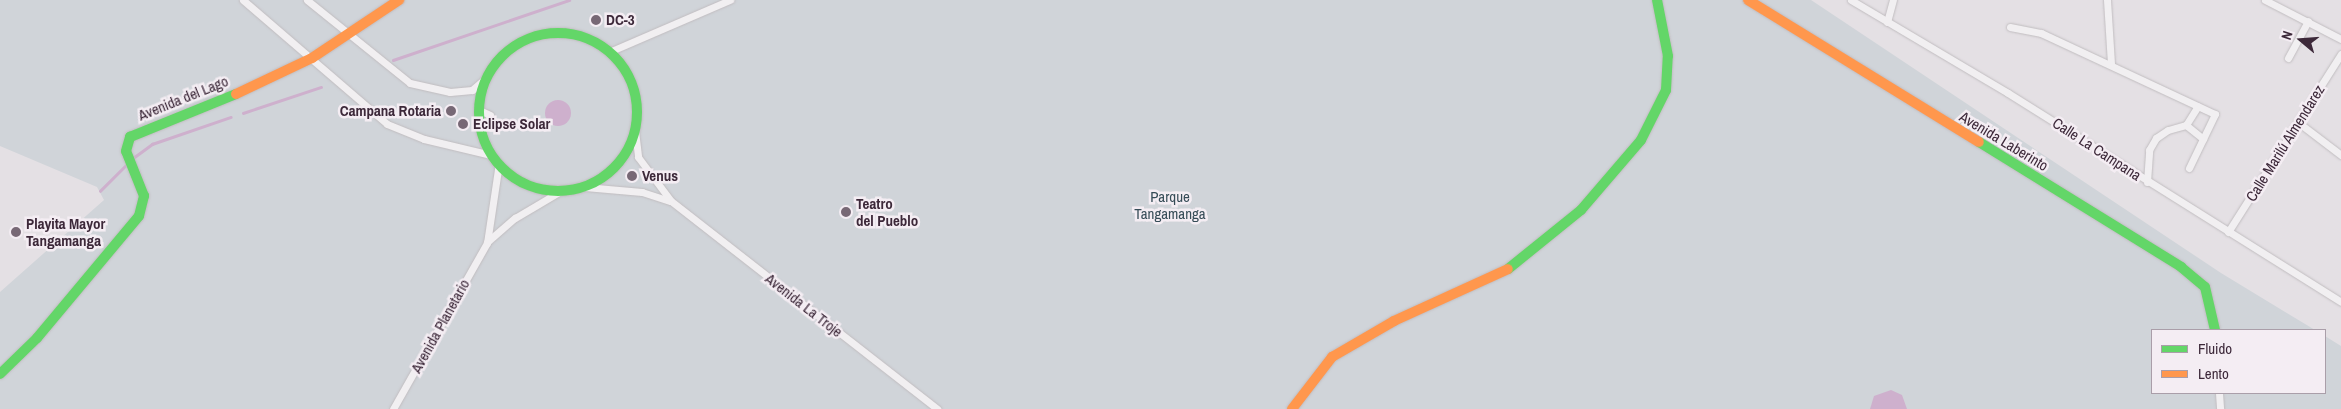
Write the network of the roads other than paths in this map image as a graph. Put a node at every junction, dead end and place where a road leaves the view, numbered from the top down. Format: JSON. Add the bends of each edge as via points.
{"nodes":[{"id":1,"x":243,"y":0,"type":"edge"},
{"id":2,"x":307,"y":0,"type":"edge"},
{"id":3,"x":399,"y":0,"type":"edge"},
{"id":4,"x":730,"y":0,"type":"edge"},
{"id":5,"x":1657,"y":0,"type":"edge"},
{"id":6,"x":1748,"y":0,"type":"edge"},
{"id":7,"x":1851,"y":0,"type":"edge"},
{"id":8,"x":1892,"y":0,"type":"edge"},
{"id":9,"x":2107,"y":0,"type":"edge"},
{"id":10,"x":2265,"y":0,"type":"edge"},
{"id":11,"x":2308,"y":21,"type":"junction"},
{"id":12,"x":1887,"y":22,"type":"junction"},
{"id":13,"x":2010,"y":27,"type":"dead end"},
{"id":14,"x":346,"y":33,"type":"junction"},
{"id":15,"x":2341,"y":39,"type":"edge"},
{"id":16,"x":609,"y":52,"type":"junction"},
{"id":17,"x":2341,"y":54,"type":"edge"},
{"id":18,"x":312,"y":58,"type":"junction"},
{"id":19,"x":2288,"y":58,"type":"dead end"},
{"id":20,"x":2111,"y":64,"type":"junction"},
{"id":21,"x":486,"y":78,"type":"junction"},
{"id":22,"x":2198,"y":106,"type":"junction"},
{"id":23,"x":479,"y":110,"type":"junction"},
{"id":24,"x":490,"y":115,"type":"dead end"},
{"id":25,"x":2299,"y":123,"type":"junction"},
{"id":26,"x":2186,"y":125,"type":"junction"},
{"id":27,"x":635,"y":131,"type":"junction"},
{"id":28,"x":2203,"y":139,"type":"junction"},
{"id":29,"x":491,"y":155,"type":"junction"},
{"id":30,"x":2341,"y":155,"type":"edge"},
{"id":31,"x":499,"y":163,"type":"junction"},
{"id":32,"x":2189,"y":168,"type":"dead end"},
{"id":33,"x":2147,"y":182,"type":"junction"},
{"id":34,"x":585,"y":187,"type":"junction"},
{"id":35,"x":559,"y":192,"type":"junction"},
{"id":36,"x":671,"y":201,"type":"junction"},
{"id":37,"x":2228,"y":232,"type":"junction"},
{"id":38,"x":487,"y":242,"type":"junction"},
{"id":39,"x":2341,"y":302,"type":"edge"},
{"id":40,"x":2215,"y":329,"type":"edge"},
{"id":41,"x":0,"y":374,"type":"edge"},
{"id":42,"x":2219,"y":394,"type":"edge"},
{"id":43,"x":393,"y":409,"type":"edge"},
{"id":44,"x":937,"y":409,"type":"edge"},
{"id":45,"x":1292,"y":409,"type":"edge"},
{"id":46,"x":2220,"y":409,"type":"edge"}],
"edges":[{"from":1,"to":18,"type":"street"},
{"from":2,"to":14,"type":"street"},
{"from":3,"to":14,"type":"street","name":"Avenida del Lago"},
{"from":4,"to":16,"type":"street"},
{"from":5,"to":45,"type":"street","via":[[1668,56],[1666,90],[1641,140],[1581,210],[1509,269],[1394,321],[1332,357]]},
{"from":6,"to":40,"type":"street","name":"Avenida Laberinto","via":[[2181,267],[2205,287]]},
{"from":7,"to":12,"type":"street","name":"Calle La Campana"},
{"from":8,"to":12,"type":"street"},
{"from":9,"to":20,"type":"street"},
{"from":10,"to":11,"type":"street"},
{"from":11,"to":15,"type":"street"},
{"from":11,"to":19,"type":"street"},
{"from":12,"to":33,"type":"street","name":"Calle La Campana","via":[[2008,93]]},
{"from":13,"to":20,"type":"street","via":[[2041,33]]},
{"from":14,"to":18,"type":"street","name":"Avenida del Lago"},
{"from":14,"to":21,"type":"street","via":[[410,83],[450,92],[472,90]]},
{"from":16,"to":21,"type":"street","via":[[597,42],[573,33],[547,33],[522,41],[501,56]]},
{"from":16,"to":27,"type":"street","via":[[631,80],[637,105]]},
{"from":17,"to":25,"type":"street","name":"Calle Marilú Almendarez"},
{"from":18,"to":29,"type":"street","via":[[387,124],[424,139]]},
{"from":18,"to":41,"type":"street","name":"Avenida del Lago","via":[[219,102],[130,137],[126,151],[144,196],[139,216],[37,338]]},
{"from":20,"to":22,"type":"street"},
{"from":21,"to":23,"type":"street"},
{"from":22,"to":26,"type":"street"},
{"from":22,"to":28,"type":"street","via":[[2215,114]]},
{"from":23,"to":24,"type":"street"},
{"from":23,"to":29,"type":"street","via":[[481,131]]},
{"from":25,"to":30,"type":"street"},
{"from":25,"to":37,"type":"street","name":"Calle Marilú Almendarez"},
{"from":26,"to":28,"type":"street"},
{"from":26,"to":33,"type":"street","via":[[2168,130],[2156,138],[2149,150]]},
{"from":27,"to":34,"type":"street","via":[[625,155],[608,174]]},
{"from":27,"to":36,"type":"street","name":"Avenida La Troje","via":[[638,157]]},
{"from":28,"to":32,"type":"street"},
{"from":29,"to":31,"type":"street"},
{"from":31,"to":35,"type":"street","via":[[509,175],[533,188]]},
{"from":31,"to":38,"type":"street","name":"Avenida Planetario"},
{"from":33,"to":37,"type":"street","name":"Calle La Campana"},
{"from":34,"to":35,"type":"street"},
{"from":34,"to":36,"type":"street","name":"Avenida La Troje","via":[[642,192]]},
{"from":35,"to":38,"type":"street","name":"Avenida Planetario","via":[[515,218]]},
{"from":36,"to":44,"type":"street","name":"Avenida La Troje"},
{"from":37,"to":39,"type":"street","name":"Calle La Campana"},
{"from":38,"to":43,"type":"street","name":"Avenida Planetario"},
{"from":42,"to":46,"type":"street"}]}
